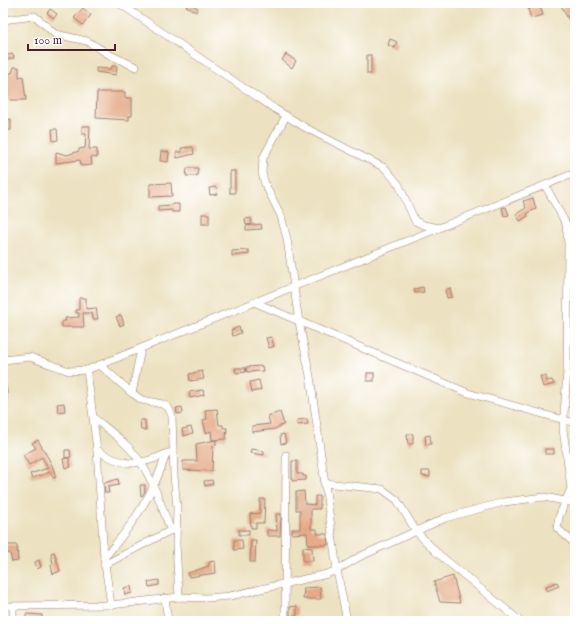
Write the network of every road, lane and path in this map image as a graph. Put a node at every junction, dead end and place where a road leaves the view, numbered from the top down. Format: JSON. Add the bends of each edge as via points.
{"nodes":[{"id":1,"x":119,"y":3,"type":"edge"},
{"id":2,"x":3,"y":20,"type":"edge"},
{"id":3,"x":136,"y":67,"type":"dead end"},
{"id":4,"x":286,"y":116,"type":"junction"},
{"id":5,"x":575,"y":173,"type":"edge"},
{"id":6,"x":545,"y":185,"type":"junction"},
{"id":7,"x":439,"y":228,"type":"junction"},
{"id":8,"x":567,"y":231,"type":"junction"},
{"id":9,"x":575,"y":237,"type":"edge"},
{"id":10,"x":294,"y":286,"type":"junction"},
{"id":11,"x":254,"y":302,"type":"junction"},
{"id":12,"x":299,"y":322,"type":"junction"},
{"id":13,"x":141,"y":349,"type":"junction"},
{"id":14,"x":3,"y":360,"type":"edge"},
{"id":15,"x":100,"y":365,"type":"junction"},
{"id":16,"x":87,"y":370,"type":"junction"},
{"id":17,"x":132,"y":393,"type":"junction"},
{"id":18,"x":94,"y":418,"type":"junction"},
{"id":19,"x":564,"y":420,"type":"junction"},
{"id":20,"x":575,"y":423,"type":"edge"},
{"id":21,"x":98,"y":450,"type":"junction"},
{"id":22,"x":174,"y":450,"type":"junction"},
{"id":23,"x":166,"y":454,"type":"junction"},
{"id":24,"x":286,"y":455,"type":"dead end"},
{"id":25,"x":141,"y":462,"type":"junction"},
{"id":26,"x":324,"y":483,"type":"junction"},
{"id":27,"x":154,"y":486,"type":"junction"},
{"id":28,"x":565,"y":500,"type":"junction"},
{"id":29,"x":575,"y":503,"type":"edge"},
{"id":30,"x":174,"y":529,"type":"junction"},
{"id":31,"x":416,"y":531,"type":"junction"},
{"id":32,"x":575,"y":544,"type":"edge"},
{"id":33,"x":104,"y":562,"type":"junction"},
{"id":34,"x":337,"y":570,"type":"junction"},
{"id":35,"x":285,"y":584,"type":"junction"},
{"id":36,"x":179,"y":596,"type":"junction"},
{"id":37,"x":165,"y":598,"type":"junction"},
{"id":38,"x":111,"y":605,"type":"junction"},
{"id":39,"x":3,"y":606,"type":"edge"},
{"id":40,"x":13,"y":607,"type":"junction"},
{"id":41,"x":13,"y":621,"type":"edge"},
{"id":42,"x":168,"y":621,"type":"edge"},
{"id":43,"x":283,"y":621,"type":"edge"},
{"id":44,"x":348,"y":621,"type":"edge"},
{"id":45,"x":520,"y":621,"type":"edge"}],
"edges":[{"from":1,"to":4,"type":"street"},
{"from":2,"to":3,"type":"street","via":[[34,16],[55,34],[87,41]]},
{"from":4,"to":7,"type":"street","via":[[384,168],[399,185],[415,221]]},
{"from":4,"to":10,"type":"street","via":[[263,158],[262,173],[282,216]]},
{"from":5,"to":6,"type":"street"},
{"from":6,"to":7,"type":"street"},
{"from":6,"to":8,"type":"street","via":[[566,224]]},
{"from":7,"to":10,"type":"street"},
{"from":8,"to":9,"type":"street"},
{"from":8,"to":19,"type":"street"},
{"from":10,"to":11,"type":"street"},
{"from":10,"to":12,"type":"street"},
{"from":11,"to":12,"type":"street"},
{"from":11,"to":13,"type":"street"},
{"from":12,"to":19,"type":"street","via":[[468,393]]},
{"from":12,"to":26,"type":"street","via":[[310,376]]},
{"from":13,"to":15,"type":"street"},
{"from":13,"to":17,"type":"street"},
{"from":14,"to":16,"type":"street","via":[[30,357],[69,371]]},
{"from":15,"to":16,"type":"street"},
{"from":15,"to":17,"type":"street"},
{"from":16,"to":18,"type":"street"},
{"from":17,"to":22,"type":"street","via":[[142,400],[168,407],[172,416]]},
{"from":18,"to":21,"type":"street"},
{"from":18,"to":25,"type":"street","via":[[123,441]]},
{"from":19,"to":20,"type":"street"},
{"from":19,"to":28,"type":"street","via":[[571,488]]},
{"from":21,"to":25,"type":"street","via":[[118,462]]},
{"from":21,"to":33,"type":"street"},
{"from":22,"to":23,"type":"street"},
{"from":22,"to":30,"type":"street"},
{"from":23,"to":25,"type":"street"},
{"from":23,"to":27,"type":"street"},
{"from":24,"to":35,"type":"street"},
{"from":25,"to":27,"type":"street"},
{"from":26,"to":31,"type":"street","via":[[382,489],[397,500]]},
{"from":26,"to":34,"type":"street"},
{"from":27,"to":30,"type":"street"},
{"from":27,"to":33,"type":"street","via":[[145,504]]},
{"from":28,"to":29,"type":"street"},
{"from":28,"to":31,"type":"street","via":[[544,497],[504,502],[445,518]]},
{"from":28,"to":32,"type":"street","via":[[557,528]]},
{"from":30,"to":33,"type":"street"},
{"from":30,"to":36,"type":"street"},
{"from":31,"to":34,"type":"street"},
{"from":31,"to":45,"type":"street","via":[[436,552]]},
{"from":33,"to":38,"type":"street"},
{"from":34,"to":35,"type":"street"},
{"from":34,"to":44,"type":"street"},
{"from":35,"to":36,"type":"street","via":[[230,596]]},
{"from":35,"to":43,"type":"street"},
{"from":36,"to":37,"type":"street"},
{"from":37,"to":38,"type":"street"},
{"from":37,"to":42,"type":"street"},
{"from":38,"to":40,"type":"street"},
{"from":39,"to":40,"type":"street"},
{"from":40,"to":41,"type":"street"}]}
